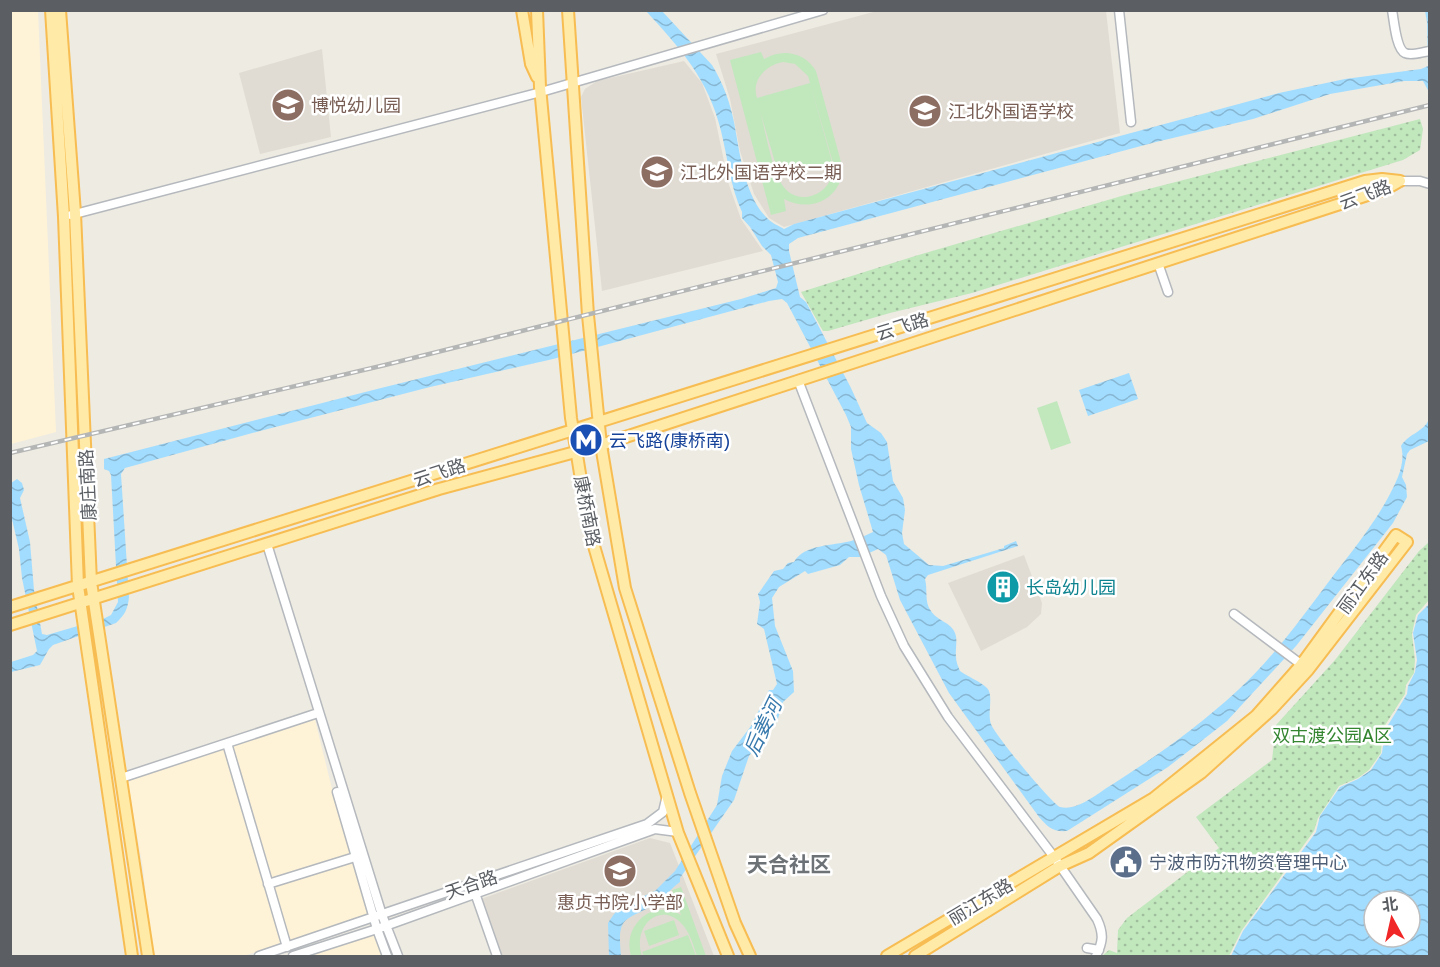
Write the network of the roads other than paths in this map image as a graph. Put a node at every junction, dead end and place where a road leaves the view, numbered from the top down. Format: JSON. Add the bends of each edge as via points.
{"nodes":[{"id":1,"x":51,"y":10,"type":"edge"},
{"id":2,"x":60,"y":10,"type":"edge"},
{"id":3,"x":522,"y":10,"type":"edge"},
{"id":4,"x":537,"y":10,"type":"edge"},
{"id":5,"x":568,"y":10,"type":"edge"},
{"id":6,"x":823,"y":10,"type":"edge"},
{"id":7,"x":1119,"y":10,"type":"edge"},
{"id":8,"x":1392,"y":10,"type":"edge"},
{"id":9,"x":1430,"y":51,"type":"edge"},
{"id":10,"x":573,"y":81,"type":"junction"},
{"id":11,"x":541,"y":89,"type":"junction"},
{"id":12,"x":1131,"y":122,"type":"dead end"},
{"id":13,"x":1400,"y":181,"type":"junction"},
{"id":14,"x":1430,"y":184,"type":"edge"},
{"id":15,"x":69,"y":215,"type":"junction"},
{"id":16,"x":1158,"y":263,"type":"junction"},
{"id":17,"x":1168,"y":292,"type":"dead end"},
{"id":18,"x":802,"y":379,"type":"junction"},
{"id":19,"x":598,"y":421,"type":"junction"},
{"id":20,"x":573,"y":429,"type":"junction"},
{"id":21,"x":601,"y":445,"type":"junction"},
{"id":22,"x":577,"y":452,"type":"junction"},
{"id":23,"x":267,"y":544,"type":"junction"},
{"id":24,"x":91,"y":582,"type":"junction"},
{"id":25,"x":78,"y":586,"type":"junction"},
{"id":26,"x":94,"y":598,"type":"junction"},
{"id":27,"x":80,"y":603,"type":"junction"},
{"id":28,"x":10,"y":607,"type":"edge"},
{"id":29,"x":1234,"y":614,"type":"dead end"},
{"id":30,"x":10,"y":625,"type":"edge"},
{"id":31,"x":1304,"y":667,"type":"junction"},
{"id":32,"x":318,"y":713,"type":"junction"},
{"id":33,"x":324,"y":733,"type":"junction"},
{"id":34,"x":227,"y":743,"type":"junction"},
{"id":35,"x":121,"y":778,"type":"junction"},
{"id":36,"x":667,"y":795,"type":"junction"},
{"id":37,"x":678,"y":833,"type":"junction"},
{"id":38,"x":355,"y":856,"type":"junction"},
{"id":39,"x":1057,"y":862,"type":"junction"},
{"id":40,"x":268,"y":884,"type":"junction"},
{"id":41,"x":475,"y":893,"type":"junction"},
{"id":42,"x":378,"y":916,"type":"junction"},
{"id":43,"x":381,"y":927,"type":"junction"},
{"id":44,"x":286,"y":947,"type":"junction"},
{"id":45,"x":1087,"y":948,"type":"dead end"},
{"id":46,"x":1098,"y":953,"type":"edge"},
{"id":47,"x":132,"y":957,"type":"edge"},
{"id":48,"x":147,"y":957,"type":"edge"},
{"id":49,"x":259,"y":957,"type":"edge"},
{"id":50,"x":292,"y":957,"type":"edge"},
{"id":51,"x":387,"y":957,"type":"edge"},
{"id":52,"x":398,"y":957,"type":"edge"},
{"id":53,"x":497,"y":957,"type":"edge"},
{"id":54,"x":728,"y":957,"type":"edge"},
{"id":55,"x":750,"y":957,"type":"edge"},
{"id":56,"x":887,"y":957,"type":"edge"},
{"id":57,"x":915,"y":957,"type":"edge"}],
"edges":[{"from":1,"to":15,"type":"main road","name":"康庄南路"},
{"from":2,"to":15,"type":"main road","name":"康庄南路"},
{"from":3,"to":11,"type":"main road","via":[[531,64]]},
{"from":4,"to":11,"type":"main road","name":"康桥南路"},
{"from":5,"to":10,"type":"main road"},
{"from":6,"to":10,"type":"street"},
{"from":7,"to":12,"type":"street"},
{"from":8,"to":9,"type":"street","via":[[1401,51]]},
{"from":10,"to":11,"type":"street"},
{"from":10,"to":19,"type":"main road","name":"康桥南路"},
{"from":11,"to":15,"type":"street"},
{"from":11,"to":20,"type":"main road","name":"康桥南路"},
{"from":13,"to":14,"type":"street"},
{"from":13,"to":16,"type":"main road","name":"云飞路","via":[[1386,189]]},
{"from":13,"to":19,"type":"main road","name":"云飞路","via":[[1365,181]]},
{"from":15,"to":24,"type":"main road","name":"康庄南路"},
{"from":15,"to":25,"type":"main road","name":"康庄南路"},
{"from":16,"to":17,"type":"street"},
{"from":16,"to":18,"type":"main road","name":"云飞路"},
{"from":18,"to":21,"type":"main road","name":"云飞路"},
{"from":18,"to":39,"type":"street","via":[[872,573],[904,646],[948,717]]},
{"from":19,"to":20,"type":"main road","name":"云飞路"},
{"from":19,"to":21,"type":"main road","name":"康桥南路"},
{"from":20,"to":22,"type":"main road","name":"康桥南路"},
{"from":20,"to":24,"type":"main road","name":"云飞路"},
{"from":21,"to":22,"type":"main road","name":"云飞路"},
{"from":21,"to":55,"type":"main road","name":"康桥南路","via":[[625,588],[695,807]]},
{"from":22,"to":23,"type":"main road","name":"云飞路","via":[[439,489]]},
{"from":22,"to":36,"type":"main road","name":"康桥南路","via":[[589,528]]},
{"from":23,"to":26,"type":"main road","name":"云飞路"},
{"from":23,"to":32,"type":"street"},
{"from":24,"to":25,"type":"main road","name":"云飞路"},
{"from":24,"to":26,"type":"main road","name":"康庄南路"},
{"from":25,"to":27,"type":"main road","name":"康庄南路"},
{"from":25,"to":28,"type":"main road","name":"云飞路"},
{"from":26,"to":27,"type":"main road","name":"云飞路"},
{"from":26,"to":35,"type":"main road","name":"康庄南路"},
{"from":27,"to":30,"type":"main road","name":"云飞路"},
{"from":27,"to":47,"type":"main road","name":"康庄南路"},
{"from":29,"to":31,"type":"street"},
{"from":31,"to":31,"type":"main road","name":"丽江东路","via":[[1407,542],[1396,535]]},
{"from":31,"to":39,"type":"main road","name":"丽江东路","via":[[1256,716],[1154,798]]},
{"from":32,"to":33,"type":"street"},
{"from":32,"to":34,"type":"street"},
{"from":33,"to":38,"type":"street"},
{"from":33,"to":42,"type":"street"},
{"from":34,"to":35,"type":"street"},
{"from":34,"to":40,"type":"street"},
{"from":35,"to":48,"type":"main road","name":"康庄南路"},
{"from":36,"to":37,"type":"main road","name":"康桥南路"},
{"from":36,"to":42,"type":"street","name":"天合路","via":[[663,812],[647,824]]},
{"from":37,"to":41,"type":"street","name":"天合路","via":[[655,829]]},
{"from":37,"to":54,"type":"main road","name":"康桥南路"},
{"from":38,"to":40,"type":"street"},
{"from":38,"to":42,"type":"street"},
{"from":39,"to":46,"type":"street","via":[[1102,929],[1103,942]]},
{"from":39,"to":56,"type":"main road","name":"丽江东路"},
{"from":39,"to":57,"type":"main road","name":"丽江东路"},
{"from":40,"to":44,"type":"street"},
{"from":41,"to":43,"type":"street","name":"天合路"},
{"from":41,"to":53,"type":"street"},
{"from":42,"to":43,"type":"street"},
{"from":42,"to":44,"type":"street","name":"天合路"},
{"from":43,"to":50,"type":"street","name":"天合路"},
{"from":43,"to":51,"type":"street"},
{"from":43,"to":52,"type":"street"},
{"from":44,"to":49,"type":"street","name":"天合路"},
{"from":45,"to":46,"type":"street"}]}
